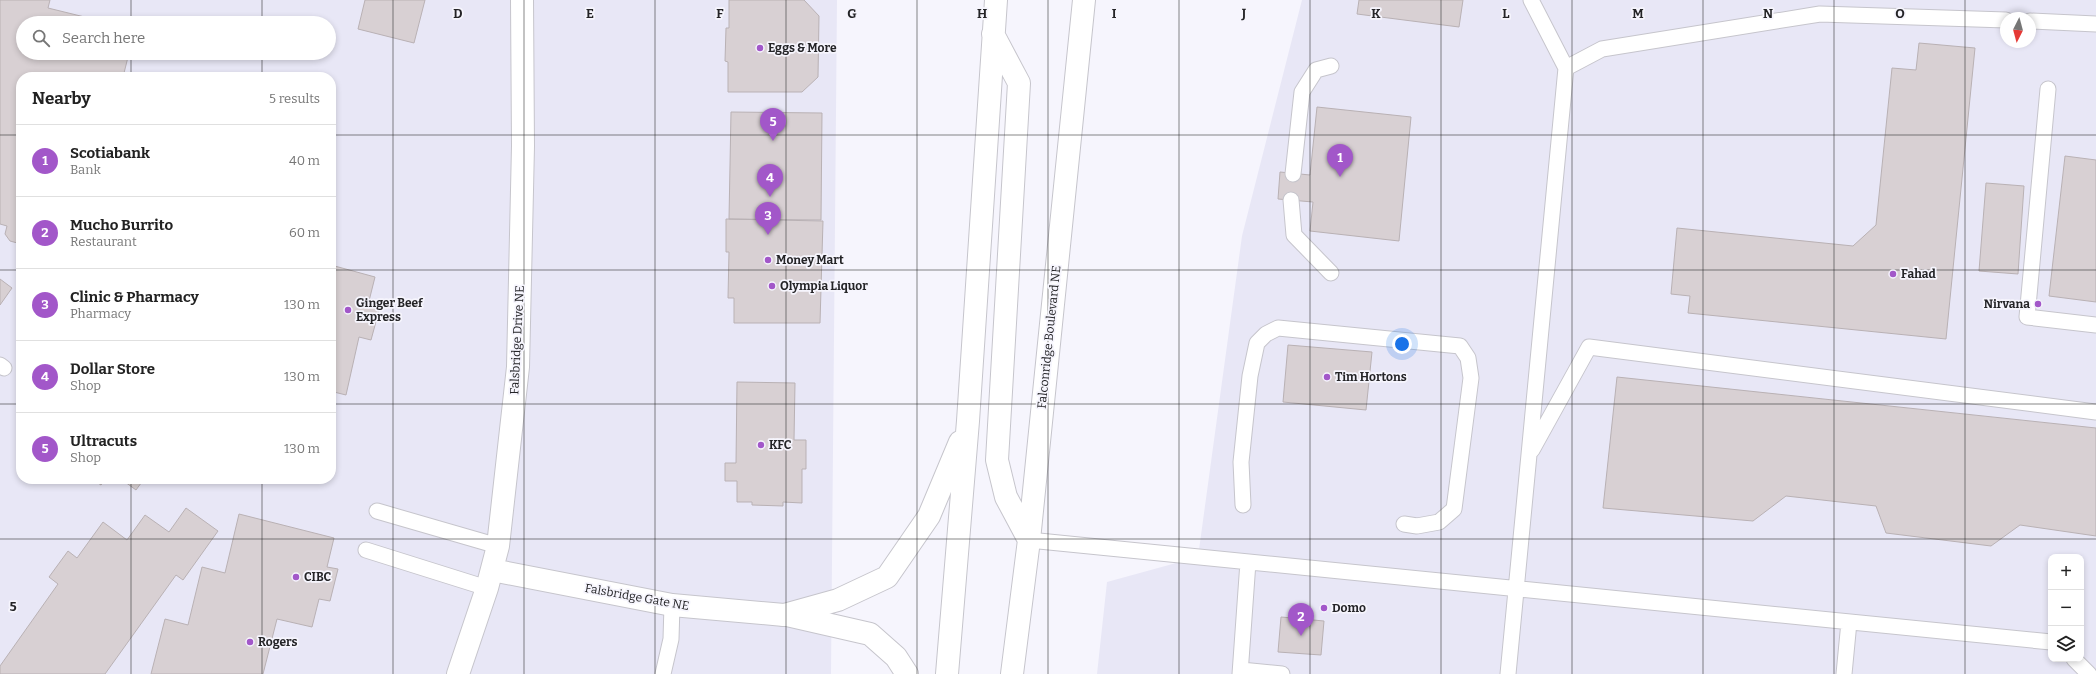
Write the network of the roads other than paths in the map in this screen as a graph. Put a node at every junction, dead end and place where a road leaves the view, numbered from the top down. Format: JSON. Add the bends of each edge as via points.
{"nodes":[{"id":1,"x":522,"y":0,"type":"edge"},
{"id":2,"x":996,"y":0,"type":"edge"},
{"id":3,"x":1084,"y":0,"type":"edge"},
{"id":4,"x":1531,"y":0,"type":"edge"},
{"id":5,"x":2000,"y":20,"type":"edge"},
{"id":6,"x":2036,"y":21,"type":"edge"},
{"id":7,"x":2096,"y":24,"type":"edge"},
{"id":8,"x":993,"y":34,"type":"junction"},
{"id":9,"x":1331,"y":66,"type":"dead end"},
{"id":10,"x":1566,"y":68,"type":"junction"},
{"id":11,"x":2048,"y":89,"type":"dead end"},
{"id":12,"x":1293,"y":174,"type":"dead end"},
{"id":13,"x":1291,"y":200,"type":"dead end"},
{"id":14,"x":1331,"y":274,"type":"dead end"},
{"id":15,"x":2096,"y":325,"type":"edge"},
{"id":16,"x":2096,"y":412,"type":"edge"},
{"id":17,"x":968,"y":421,"type":"junction"},
{"id":18,"x":1529,"y":455,"type":"junction"},
{"id":19,"x":1243,"y":505,"type":"dead end"},
{"id":20,"x":377,"y":511,"type":"dead end"},
{"id":21,"x":1404,"y":524,"type":"dead end"},
{"id":22,"x":1029,"y":540,"type":"junction"},
{"id":23,"x":498,"y":546,"type":"junction"},
{"id":24,"x":366,"y":550,"type":"dead end"},
{"id":25,"x":1248,"y":562,"type":"junction"},
{"id":26,"x":490,"y":579,"type":"junction"},
{"id":27,"x":1516,"y":589,"type":"junction"},
{"id":28,"x":672,"y":605,"type":"junction"},
{"id":29,"x":784,"y":615,"type":"junction"},
{"id":30,"x":1849,"y":622,"type":"junction"},
{"id":31,"x":2048,"y":642,"type":"edge"},
{"id":32,"x":2077,"y":662,"type":"edge"},
{"id":33,"x":1241,"y":672,"type":"edge"},
{"id":34,"x":458,"y":674,"type":"edge"},
{"id":35,"x":663,"y":674,"type":"edge"},
{"id":36,"x":907,"y":674,"type":"edge"},
{"id":37,"x":947,"y":674,"type":"edge"},
{"id":38,"x":1012,"y":674,"type":"edge"},
{"id":39,"x":1282,"y":674,"type":"edge"},
{"id":40,"x":1508,"y":674,"type":"edge"},
{"id":41,"x":1844,"y":674,"type":"edge"},
{"id":42,"x":2089,"y":674,"type":"edge"}],
"edges":[{"from":1,"to":23,"type":"main road","name":"Falsbridge Drive NE","via":[[523,146],[518,367]]},
{"from":2,"to":8,"type":"main road"},
{"from":3,"to":22,"type":"main road","name":"Falconridge Boulevard NE"},
{"from":4,"to":10,"type":"lane"},
{"from":5,"to":10,"type":"lane","via":[[1820,14],[1602,49]]},
{"from":6,"to":7,"type":"lane"},
{"from":8,"to":17,"type":"main road"},
{"from":8,"to":22,"type":"main road","via":[[1019,83],[997,460],[1006,497]]},
{"from":9,"to":12,"type":"lane","via":[[1316,70],[1302,92]]},
{"from":10,"to":18,"type":"lane"},
{"from":11,"to":15,"type":"lane","via":[[2027,317]]},
{"from":13,"to":14,"type":"lane","via":[[1294,235]]},
{"from":16,"to":18,"type":"lane","via":[[1589,347]]},
{"from":17,"to":29,"type":"main road","via":[[929,516],[887,577],[838,600]]},
{"from":17,"to":37,"type":"main road"},
{"from":18,"to":27,"type":"lane"},
{"from":19,"to":21,"type":"lane","via":[[1241,462],[1250,376],[1257,343],[1266,334],[1278,328],[1460,346],[1468,358],[1471,378],[1454,509],[1439,522],[1417,526]]},
{"from":20,"to":23,"type":"lane"},
{"from":22,"to":25,"type":"lane"},
{"from":22,"to":38,"type":"main road","name":"Falconridge Boulevard NE"},
{"from":23,"to":26,"type":"main road","name":"Falsbridge Drive NE"},
{"from":24,"to":26,"type":"lane"},
{"from":25,"to":27,"type":"lane"},
{"from":25,"to":33,"type":"lane"},
{"from":26,"to":28,"type":"main road","name":"Falsbridge Gate NE"},
{"from":26,"to":34,"type":"main road","name":"Falsbridge Drive NE"},
{"from":27,"to":30,"type":"lane"},
{"from":27,"to":40,"type":"lane"},
{"from":28,"to":29,"type":"main road","name":"Falsbridge Gate NE"},
{"from":28,"to":35,"type":"lane","via":[[671,639]]},
{"from":29,"to":36,"type":"main road","via":[[870,634],[896,657]]},
{"from":30,"to":31,"type":"lane"},
{"from":30,"to":41,"type":"lane"},
{"from":32,"to":42,"type":"lane"},
{"from":33,"to":39,"type":"lane"}]}
